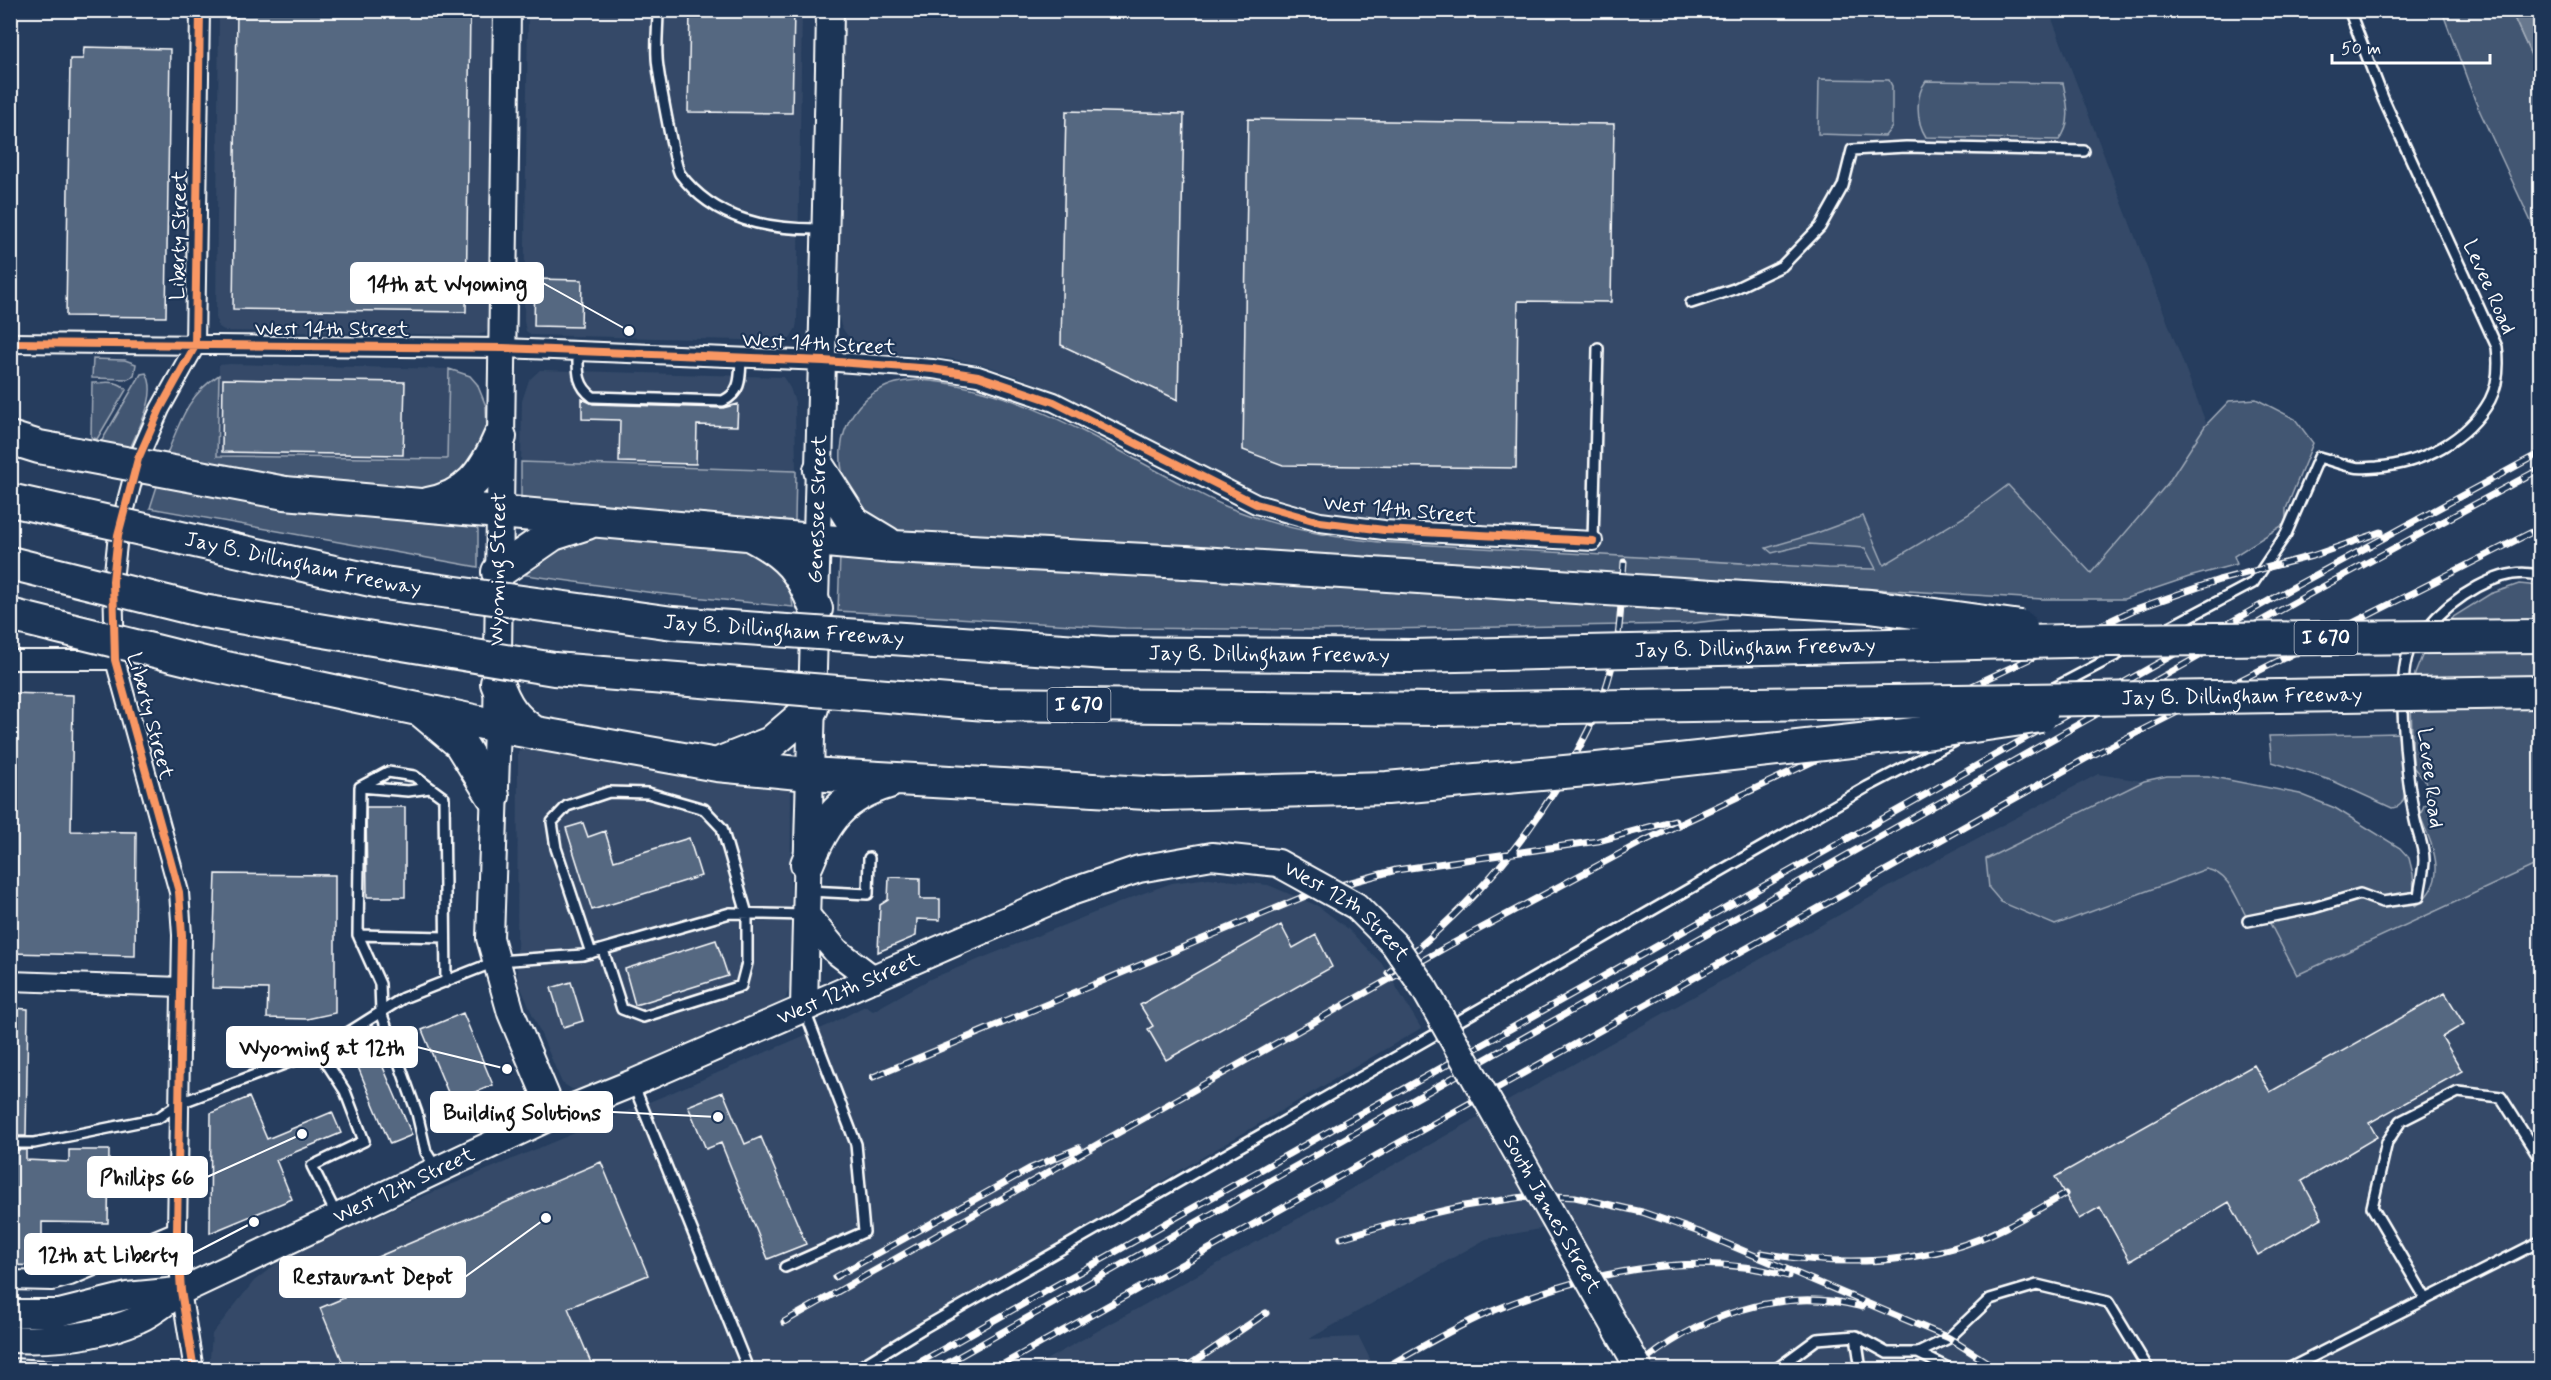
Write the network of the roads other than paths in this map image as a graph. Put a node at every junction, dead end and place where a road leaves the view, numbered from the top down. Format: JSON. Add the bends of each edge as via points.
{"nodes":[{"id":1,"x":200,"y":10,"type":"edge"},
{"id":2,"x":507,"y":10,"type":"edge"},
{"id":3,"x":658,"y":10,"type":"edge"},
{"id":4,"x":830,"y":10,"type":"edge"},
{"id":5,"x":2349,"y":10,"type":"edge"},
{"id":6,"x":2084,"y":151,"type":"dead end"},
{"id":7,"x":826,"y":230,"type":"junction"},
{"id":8,"x":1691,"y":303,"type":"dead end"},
{"id":9,"x":10,"y":344,"type":"edge"},
{"id":10,"x":195,"y":346,"type":"junction"},
{"id":11,"x":503,"y":348,"type":"junction"},
{"id":12,"x":1598,"y":348,"type":"dead end"},
{"id":13,"x":578,"y":351,"type":"junction"},
{"id":14,"x":741,"y":358,"type":"junction"},
{"id":15,"x":824,"y":361,"type":"junction"},
{"id":16,"x":10,"y":438,"type":"edge"},
{"id":17,"x":500,"y":438,"type":"junction"},
{"id":18,"x":820,"y":470,"type":"junction"},
{"id":19,"x":10,"y":500,"type":"edge"},
{"id":20,"x":423,"y":505,"type":"junction"},
{"id":21,"x":499,"y":512,"type":"junction"},
{"id":22,"x":593,"y":521,"type":"junction"},
{"id":23,"x":748,"y":533,"type":"junction"},
{"id":24,"x":818,"y":538,"type":"junction"},
{"id":25,"x":1593,"y":541,"type":"joint"},
{"id":26,"x":893,"y":547,"type":"junction"},
{"id":27,"x":10,"y":563,"type":"edge"},
{"id":28,"x":498,"y":572,"type":"junction"},
{"id":29,"x":2541,"y":576,"type":"edge"},
{"id":30,"x":816,"y":609,"type":"junction"},
{"id":31,"x":10,"y":615,"type":"edge"},
{"id":32,"x":2541,"y":636,"type":"edge"},
{"id":33,"x":2111,"y":640,"type":"junction"},
{"id":34,"x":10,"y":660,"type":"edge"},
{"id":35,"x":115,"y":660,"type":"junction"},
{"id":36,"x":497,"y":683,"type":"junction"},
{"id":37,"x":2541,"y":692,"type":"edge"},
{"id":38,"x":2160,"y":697,"type":"junction"},
{"id":39,"x":812,"y":708,"type":"junction"},
{"id":40,"x":420,"y":710,"type":"junction"},
{"id":41,"x":497,"y":726,"type":"junction"},
{"id":42,"x":535,"y":733,"type":"junction"},
{"id":43,"x":717,"y":765,"type":"junction"},
{"id":44,"x":809,"y":774,"type":"junction"},
{"id":45,"x":898,"y":779,"type":"junction"},
{"id":46,"x":360,"y":787,"type":"junction"},
{"id":47,"x":429,"y":788,"type":"junction"},
{"id":48,"x":494,"y":796,"type":"junction"},
{"id":49,"x":869,"y":858,"type":"dead end"},
{"id":50,"x":807,"y":890,"type":"junction"},
{"id":51,"x":747,"y":914,"type":"junction"},
{"id":52,"x":2248,"y":921,"type":"dead end"},
{"id":53,"x":358,"y":935,"type":"junction"},
{"id":54,"x":445,"y":937,"type":"junction"},
{"id":55,"x":603,"y":950,"type":"junction"},
{"id":56,"x":591,"y":953,"type":"junction"},
{"id":57,"x":497,"y":961,"type":"junction"},
{"id":58,"x":873,"y":979,"type":"junction"},
{"id":59,"x":10,"y":981,"type":"edge"},
{"id":60,"x":446,"y":982,"type":"junction"},
{"id":61,"x":181,"y":987,"type":"junction"},
{"id":62,"x":804,"y":1009,"type":"junction"},
{"id":63,"x":381,"y":1012,"type":"junction"},
{"id":64,"x":319,"y":1051,"type":"junction"},
{"id":65,"x":1464,"y":1058,"type":"joint"},
{"id":66,"x":633,"y":1083,"type":"junction"},
{"id":67,"x":180,"y":1103,"type":"junction"},
{"id":68,"x":554,"y":1115,"type":"junction"},
{"id":69,"x":10,"y":1143,"type":"edge"},
{"id":70,"x":2541,"y":1159,"type":"edge"},
{"id":71,"x":437,"y":1170,"type":"junction"},
{"id":72,"x":338,"y":1216,"type":"junction"},
{"id":73,"x":177,"y":1231,"type":"junction"},
{"id":74,"x":2541,"y":1244,"type":"edge"},
{"id":75,"x":785,"y":1268,"type":"dead end"},
{"id":76,"x":10,"y":1280,"type":"edge"},
{"id":77,"x":181,"y":1290,"type":"junction"},
{"id":78,"x":2426,"y":1299,"type":"junction"},
{"id":79,"x":10,"y":1313,"type":"edge"},
{"id":80,"x":1856,"y":1336,"type":"junction"},
{"id":81,"x":10,"y":1339,"type":"edge"},
{"id":82,"x":1918,"y":1353,"type":"junction"},
{"id":83,"x":10,"y":1368,"type":"edge"},
{"id":84,"x":49,"y":1370,"type":"edge"},
{"id":85,"x":194,"y":1370,"type":"edge"},
{"id":86,"x":734,"y":1370,"type":"edge"},
{"id":87,"x":855,"y":1370,"type":"edge"},
{"id":88,"x":1640,"y":1370,"type":"edge"},
{"id":89,"x":1775,"y":1370,"type":"edge"},
{"id":90,"x":1861,"y":1370,"type":"edge"},
{"id":91,"x":1952,"y":1370,"type":"edge"},
{"id":92,"x":2149,"y":1370,"type":"edge"},
{"id":93,"x":2286,"y":1370,"type":"edge"}],
"edges":[{"from":1,"to":10,"type":"street","name":"Liberty Street"},
{"from":2,"to":11,"type":"main road","name":"Wyoming Street"},
{"from":3,"to":7,"type":"lane","via":[[657,58],[678,172],[704,198],[749,223],[786,230]]},
{"from":4,"to":7,"type":"main road","name":"Genessee Street"},
{"from":5,"to":87,"type":"lane","name":"Levee Road","via":[[2383,98],[2497,346],[2500,367],[2491,399],[2475,421],[2430,455],[2396,466],[2355,468],[2319,457],[2286,534],[2253,584],[1867,787]]},
{"from":6,"to":8,"type":"lane","via":[[1906,147],[1852,150],[1843,186],[1820,227],[1782,266],[1734,289]]},
{"from":7,"to":15,"type":"main road","name":"Genessee Street"},
{"from":9,"to":10,"type":"street","name":"West 14th Street"},
{"from":10,"to":11,"type":"street","name":"West 14th Street"},
{"from":10,"to":35,"type":"street","name":"Liberty Street","via":[[138,459],[118,535],[113,581]]},
{"from":11,"to":13,"type":"street","name":"West 14th Street"},
{"from":11,"to":17,"type":"main road","name":"Wyoming Street"},
{"from":12,"to":25,"type":"lane"},
{"from":13,"to":14,"type":"street","name":"West 14th Street"},
{"from":13,"to":14,"type":"lane","via":[[578,377],[583,390],[593,396],[723,401],[734,396],[739,387]]},
{"from":14,"to":15,"type":"street","name":"West 14th Street"},
{"from":15,"to":18,"type":"main road","name":"Genessee Street"},
{"from":15,"to":25,"type":"street","name":"West 14th Street","via":[[978,376],[1054,402],[1256,504],[1320,522],[1384,530]]},
{"from":16,"to":20,"type":"highway","bridge":true,"via":[[39,447],[285,493]]},
{"from":17,"to":20,"type":"highway","via":[[472,484],[449,500]]},
{"from":17,"to":21,"type":"main road","name":"Wyoming Street"},
{"from":18,"to":24,"type":"main road","name":"Genessee Street"},
{"from":18,"to":26,"type":"highway","via":[[854,523]]},
{"from":19,"to":33,"type":"highway","name":"Jay B. Dillingham Freeway","number":"I 670","bridge":true,"via":[[384,583],[672,622],[1095,652],[1412,656]]},
{"from":20,"to":21,"type":"highway"},
{"from":21,"to":22,"type":"highway"},
{"from":21,"to":28,"type":"main road","name":"Wyoming Street"},
{"from":22,"to":23,"type":"highway"},
{"from":22,"to":28,"type":"highway","via":[[554,534]]},
{"from":23,"to":24,"type":"highway"},
{"from":23,"to":30,"type":"highway","via":[[788,559],[806,582]]},
{"from":24,"to":26,"type":"highway"},
{"from":24,"to":30,"type":"main road","name":"Genessee Street"},
{"from":26,"to":33,"type":"highway","bridge":true,"via":[[1870,606]]},
{"from":27,"to":38,"type":"highway","name":"Jay B. Dillingham Freeway","number":"I 670","bridge":true,"via":[[203,610],[554,669],[986,704],[1436,708]]},
{"from":28,"to":36,"type":"main road","name":"Wyoming Street"},
{"from":29,"to":52,"type":"lane","name":"Levee Road","via":[[2503,575],[2469,593],[2438,614],[2408,650],[2403,679],[2405,736],[2414,817],[2424,860],[2419,897],[2382,902],[2360,894]]},
{"from":30,"to":39,"type":"main road","name":"Genessee Street"},
{"from":31,"to":40,"type":"highway","bridge":true,"via":[[212,665]]},
{"from":32,"to":33,"type":"highway","name":"Jay B. Dillingham Freeway","number":"I 670","bridge":true},
{"from":34,"to":35,"type":"street"},
{"from":35,"to":61,"type":"street","name":"Liberty Street","via":[[179,892]]},
{"from":36,"to":41,"type":"main road","name":"Wyoming Street"},
{"from":36,"to":42,"type":"highway","via":[[504,704]]},
{"from":37,"to":38,"type":"highway","name":"Jay B. Dillingham Freeway","number":"I 670","bridge":true},
{"from":38,"to":45,"type":"highway","bridge":true,"via":[[1932,732],[1387,788],[1164,794]]},
{"from":39,"to":43,"type":"highway","via":[[771,743]]},
{"from":39,"to":44,"type":"main road","name":"Genessee Street"},
{"from":40,"to":41,"type":"highway"},
{"from":40,"to":48,"type":"highway","via":[[460,743]]},
{"from":41,"to":42,"type":"highway"},
{"from":41,"to":48,"type":"main road","name":"Wyoming Street"},
{"from":42,"to":43,"type":"highway"},
{"from":43,"to":44,"type":"highway"},
{"from":44,"to":45,"type":"highway"},
{"from":44,"to":50,"type":"main road","name":"Genessee Street"},
{"from":45,"to":50,"type":"highway","via":[[865,789],[840,807],[819,836]]},
{"from":46,"to":47,"type":"lane","via":[[408,791]]},
{"from":46,"to":47,"type":"lane","via":[[388,772],[414,776]]},
{"from":46,"to":53,"type":"lane"},
{"from":47,"to":54,"type":"lane","via":[[444,798]]},
{"from":48,"to":57,"type":"main road","name":"Wyoming Street","via":[[490,938]]},
{"from":49,"to":50,"type":"lane","via":[[867,894]]},
{"from":50,"to":51,"type":"lane"},
{"from":50,"to":58,"type":"main road","via":[[837,951]]},
{"from":50,"to":62,"type":"main road","name":"Genessee Street"},
{"from":51,"to":55,"type":"lane","via":[[730,914]]},
{"from":51,"to":55,"type":"lane","via":[[747,963],[741,986],[643,1017],[622,1009]]},
{"from":51,"to":56,"type":"lane","via":[[722,828],[704,809],[648,793],[609,792],[567,806],[552,822],[556,848]]},
{"from":53,"to":54,"type":"lane"},
{"from":53,"to":63,"type":"lane","via":[[380,984]]},
{"from":54,"to":60,"type":"lane"},
{"from":55,"to":56,"type":"lane"},
{"from":56,"to":57,"type":"lane"},
{"from":57,"to":60,"type":"lane"},
{"from":57,"to":68,"type":"main road","name":"Wyoming Street","via":[[511,1013]]},
{"from":58,"to":62,"type":"main road","name":"West 12th Street"},
{"from":58,"to":65,"type":"main road","name":"West 12th Street","bridge":true,"via":[[1071,892],[1139,869],[1212,856],[1278,864],[1356,906],[1394,944]]},
{"from":59,"to":61,"type":"street"},
{"from":60,"to":63,"type":"lane","via":[[402,998]]},
{"from":61,"to":67,"type":"street","name":"Liberty Street"},
{"from":62,"to":66,"type":"main road","name":"West 12th Street"},
{"from":62,"to":75,"type":"lane","via":[[856,1144],[864,1232]]},
{"from":63,"to":64,"type":"lane"},
{"from":63,"to":71,"type":"lane","via":[[417,1113],[426,1152]]},
{"from":64,"to":67,"type":"lane"},
{"from":64,"to":72,"type":"lane","via":[[345,1091],[364,1141],[312,1166]]},
{"from":65,"to":88,"type":"main road","name":"South James Street","bridge":true},
{"from":66,"to":68,"type":"main road","name":"West 12th Street"},
{"from":66,"to":86,"type":"lane","via":[[746,1364]]},
{"from":67,"to":69,"type":"lane","via":[[158,1118],[34,1143]]},
{"from":67,"to":73,"type":"street","name":"Liberty Street"},
{"from":68,"to":71,"type":"main road","name":"West 12th Street"},
{"from":70,"to":78,"type":"lane","via":[[2501,1097],[2458,1092],[2401,1121],[2387,1142],[2372,1207]]},
{"from":71,"to":72,"type":"main road","name":"West 12th Street"},
{"from":72,"to":77,"type":"main road","name":"West 12th Street"},
{"from":73,"to":76,"type":"street","via":[[70,1276],[52,1281]]},
{"from":73,"to":77,"type":"street","name":"Liberty Street"},
{"from":74,"to":78,"type":"lane"},
{"from":77,"to":79,"type":"main road","name":"West 12th Street","via":[[127,1296],[59,1313]]},
{"from":77,"to":81,"type":"main road","name":"West 12th Street","via":[[141,1318],[107,1331],[69,1338]]},
{"from":77,"to":85,"type":"street","name":"Liberty Street"},
{"from":78,"to":93,"type":"lane"},
{"from":80,"to":82,"type":"lane","via":[[1887,1353]]},
{"from":80,"to":89,"type":"lane","via":[[1816,1339]]},
{"from":80,"to":90,"type":"lane"},
{"from":82,"to":91,"type":"lane"},
{"from":82,"to":92,"type":"lane","via":[[1949,1338],[1990,1299],[2037,1285],[2108,1302]]},
{"from":83,"to":84,"type":"street"}]}
